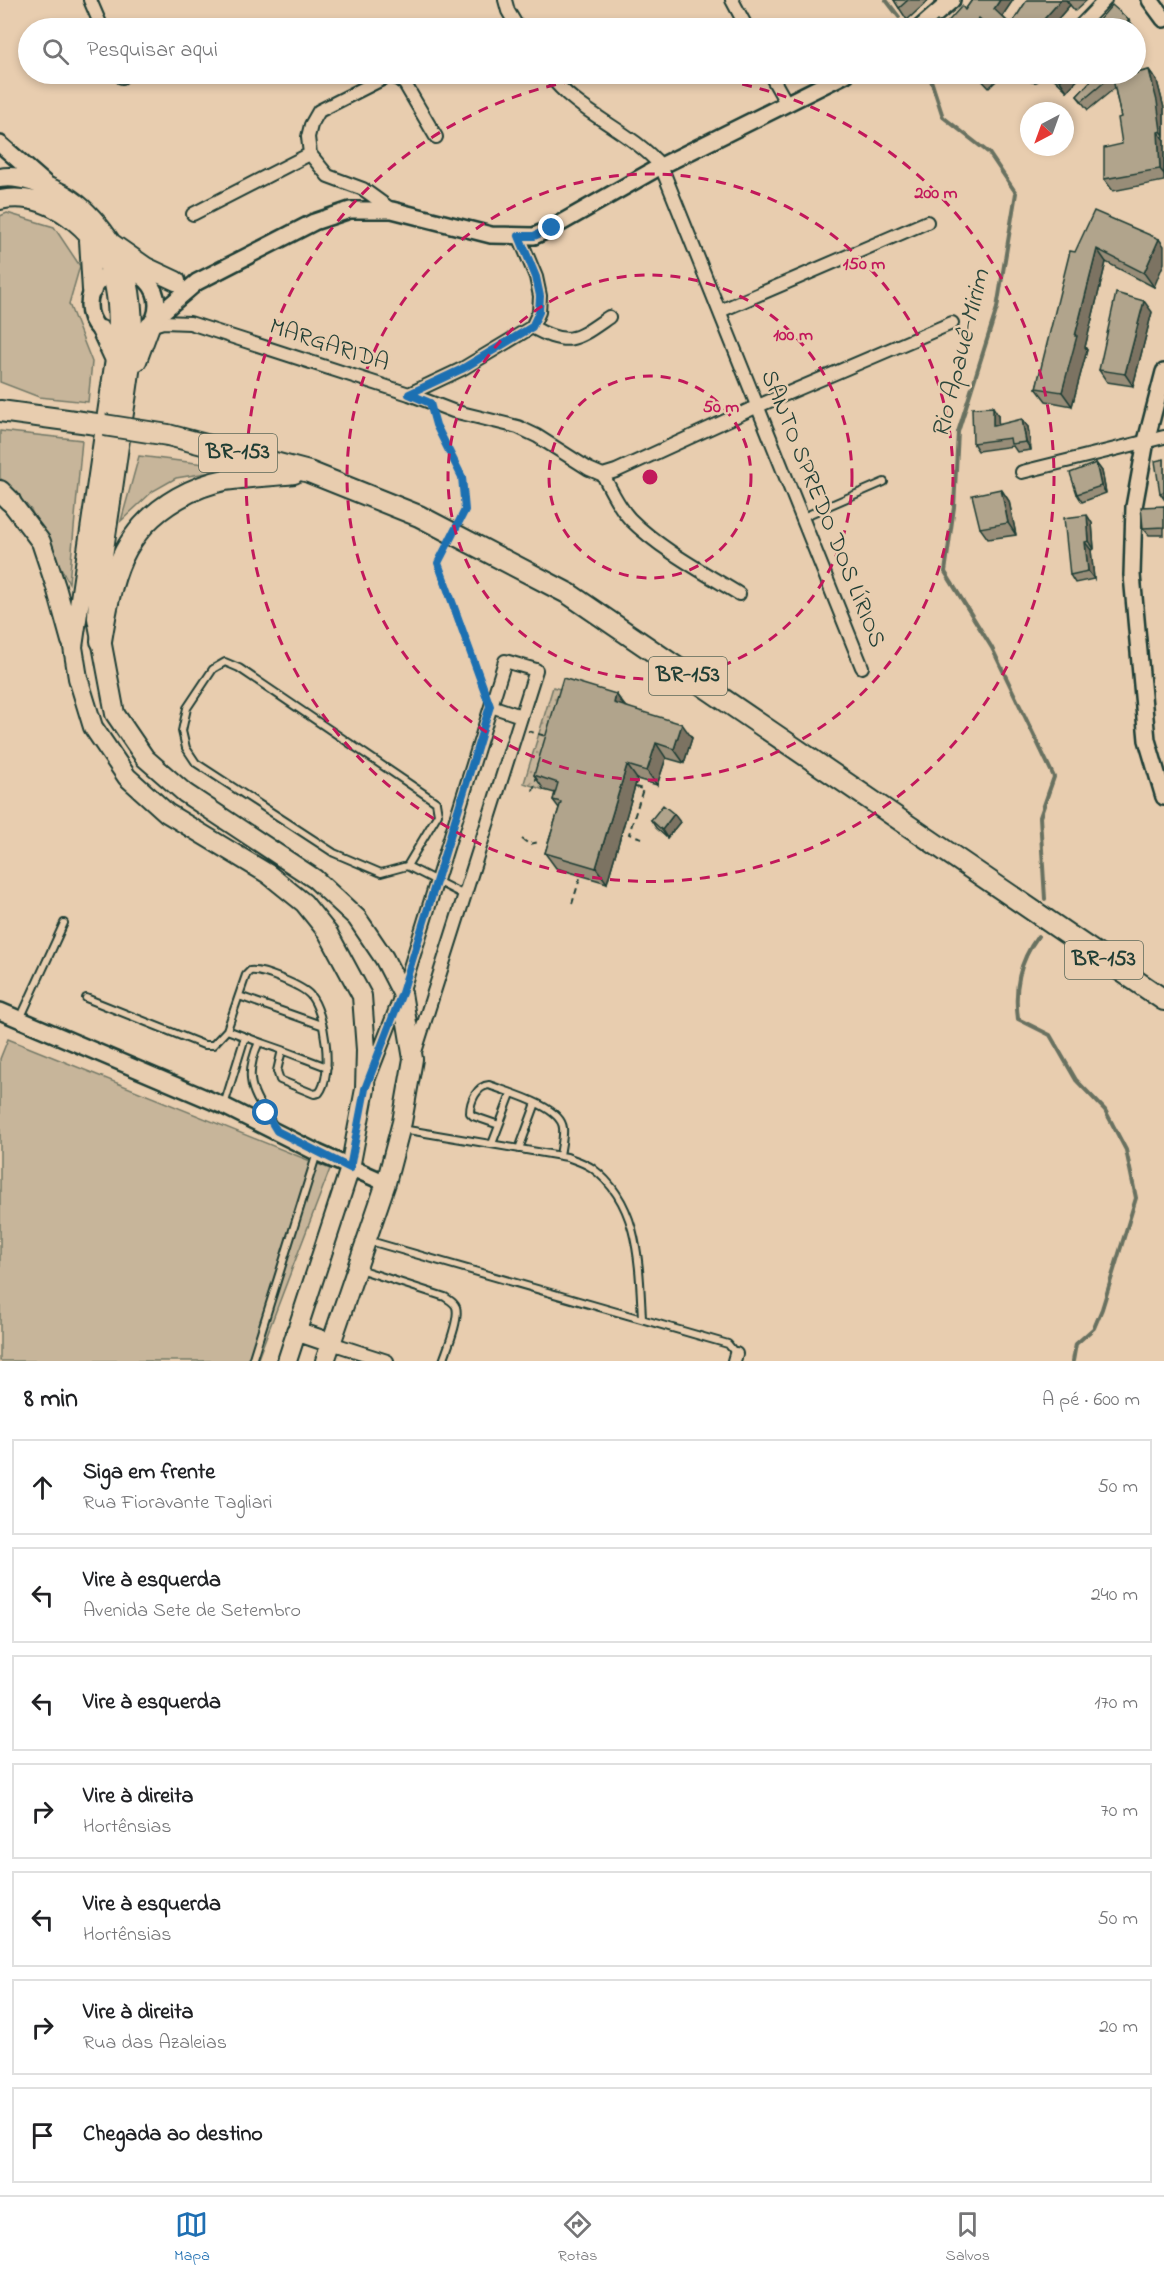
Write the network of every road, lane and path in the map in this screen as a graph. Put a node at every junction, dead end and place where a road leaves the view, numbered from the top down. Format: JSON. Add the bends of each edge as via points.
{"nodes":[{"id":1,"x":90,"y":0,"type":"edge"},
{"id":2,"x":505,"y":0,"type":"edge"},
{"id":3,"x":732,"y":0,"type":"edge"},
{"id":4,"x":952,"y":0,"type":"edge"},
{"id":5,"x":1105,"y":0,"type":"edge"},
{"id":6,"x":1150,"y":0,"type":"edge"},
{"id":7,"x":98,"y":18,"type":"edge"},
{"id":8,"x":513,"y":18,"type":"edge"},
{"id":9,"x":742,"y":18,"type":"edge"},
{"id":10,"x":931,"y":18,"type":"edge"},
{"id":11,"x":1088,"y":18,"type":"edge"},
{"id":12,"x":1164,"y":20,"type":"edge"},
{"id":13,"x":372,"y":84,"type":"edge"},
{"id":14,"x":405,"y":84,"type":"edge"},
{"id":15,"x":559,"y":84,"type":"edge"},
{"id":16,"x":775,"y":84,"type":"edge"},
{"id":17,"x":827,"y":84,"type":"edge"},
{"id":18,"x":787,"y":105,"type":"junction"},
{"id":19,"x":436,"y":137,"type":"dead end"},
{"id":20,"x":0,"y":144,"type":"edge"},
{"id":21,"x":310,"y":154,"type":"junction"},
{"id":22,"x":661,"y":166,"type":"junction"},
{"id":23,"x":0,"y":178,"type":"edge"},
{"id":24,"x":52,"y":189,"type":"junction"},
{"id":25,"x":0,"y":200,"type":"edge"},
{"id":26,"x":392,"y":210,"type":"junction"},
{"id":27,"x":193,"y":214,"type":"dead end"},
{"id":28,"x":927,"y":222,"type":"dead end"},
{"id":29,"x":88,"y":235,"type":"junction"},
{"id":30,"x":519,"y":236,"type":"junction"},
{"id":31,"x":110,"y":242,"type":"junction"},
{"id":32,"x":118,"y":271,"type":"junction"},
{"id":33,"x":148,"y":281,"type":"junction"},
{"id":34,"x":176,"y":281,"type":"junction"},
{"id":35,"x":197,"y":282,"type":"junction"},
{"id":36,"x":92,"y":290,"type":"junction"},
{"id":37,"x":720,"y":311,"type":"junction"},
{"id":38,"x":609,"y":317,"type":"dead end"},
{"id":39,"x":152,"y":323,"type":"junction"},
{"id":40,"x":952,"y":323,"type":"dead end"},
{"id":41,"x":532,"y":327,"type":"junction"},
{"id":42,"x":118,"y":335,"type":"junction"},
{"id":43,"x":1164,"y":372,"type":"edge"},
{"id":44,"x":129,"y":376,"type":"junction"},
{"id":45,"x":409,"y":394,"type":"junction"},
{"id":46,"x":430,"y":403,"type":"junction"},
{"id":47,"x":758,"y":406,"type":"junction"},
{"id":48,"x":5,"y":408,"type":"edge"},
{"id":49,"x":1164,"y":437,"type":"edge"},
{"id":50,"x":1146,"y":441,"type":"junction"},
{"id":51,"x":309,"y":472,"type":"junction"},
{"id":52,"x":1022,"y":472,"type":"dead end"},
{"id":53,"x":603,"y":475,"type":"junction"},
{"id":54,"x":884,"y":482,"type":"dead end"},
{"id":55,"x":5,"y":496,"type":"edge"},
{"id":56,"x":803,"y":517,"type":"junction"},
{"id":57,"x":739,"y":594,"type":"dead end"},
{"id":58,"x":101,"y":641,"type":"junction"},
{"id":59,"x":73,"y":647,"type":"junction"},
{"id":60,"x":862,"y":667,"type":"dead end"},
{"id":61,"x":490,"y":706,"type":"junction"},
{"id":62,"x":519,"y":722,"type":"junction"},
{"id":63,"x":552,"y":728,"type":"edge"},
{"id":64,"x":540,"y":767,"type":"edge"},
{"id":65,"x":635,"y":786,"type":"dead end"},
{"id":66,"x":533,"y":790,"type":"dead end"},
{"id":67,"x":1164,"y":796,"type":"edge"},
{"id":68,"x":522,"y":839,"type":"dead end"},
{"id":69,"x":645,"y":839,"type":"dead end"},
{"id":70,"x":540,"y":842,"type":"dead end"},
{"id":71,"x":407,"y":866,"type":"junction"},
{"id":72,"x":582,"y":873,"type":"edge"},
{"id":73,"x":436,"y":882,"type":"junction"},
{"id":74,"x":464,"y":895,"type":"junction"},
{"id":75,"x":572,"y":904,"type":"dead end"},
{"id":76,"x":64,"y":923,"type":"dead end"},
{"id":77,"x":402,"y":993,"type":"junction"},
{"id":78,"x":239,"y":996,"type":"junction"},
{"id":79,"x":86,"y":998,"type":"dead end"},
{"id":80,"x":1164,"y":1000,"type":"edge"},
{"id":81,"x":0,"y":1011,"type":"edge"},
{"id":82,"x":20,"y":1019,"type":"junction"},
{"id":83,"x":321,"y":1025,"type":"junction"},
{"id":84,"x":227,"y":1030,"type":"junction"},
{"id":85,"x":245,"y":1037,"type":"junction"},
{"id":86,"x":259,"y":1042,"type":"junction"},
{"id":87,"x":282,"y":1050,"type":"junction"},
{"id":88,"x":413,"y":1059,"type":"junction"},
{"id":89,"x":327,"y":1067,"type":"junction"},
{"id":90,"x":365,"y":1089,"type":"junction"},
{"id":91,"x":511,"y":1094,"type":"junction"},
{"id":92,"x":536,"y":1103,"type":"junction"},
{"id":93,"x":224,"y":1106,"type":"junction"},
{"id":94,"x":499,"y":1125,"type":"junction"},
{"id":95,"x":400,"y":1129,"type":"junction"},
{"id":96,"x":277,"y":1131,"type":"junction"},
{"id":97,"x":492,"y":1144,"type":"junction"},
{"id":98,"x":519,"y":1149,"type":"junction"},
{"id":99,"x":318,"y":1153,"type":"junction"},
{"id":100,"x":560,"y":1156,"type":"junction"},
{"id":101,"x":350,"y":1168,"type":"junction"},
{"id":102,"x":386,"y":1183,"type":"junction"},
{"id":103,"x":366,"y":1240,"type":"junction"},
{"id":104,"x":357,"y":1268,"type":"junction"},
{"id":105,"x":642,"y":1318,"type":"junction"},
{"id":106,"x":296,"y":1331,"type":"junction"},
{"id":107,"x":331,"y":1343,"type":"junction"},
{"id":108,"x":735,"y":1357,"type":"edge"},
{"id":109,"x":252,"y":1361,"type":"edge"},
{"id":110,"x":287,"y":1361,"type":"edge"},
{"id":111,"x":325,"y":1361,"type":"edge"},
{"id":112,"x":387,"y":1361,"type":"edge"},
{"id":113,"x":443,"y":1361,"type":"edge"}],
"edges":[{"from":1,"to":7,"type":"street"},
{"from":2,"to":8,"type":"street"},
{"from":3,"to":9,"type":"street"},
{"from":4,"to":10,"type":"street"},
{"from":5,"to":11,"type":"street"},
{"from":6,"to":12,"type":"street"},
{"from":13,"to":21,"type":"street","via":[[319,111],[308,137]]},
{"from":14,"to":19,"type":"street"},
{"from":15,"to":22,"type":"street","via":[[648,151]]},
{"from":16,"to":18,"type":"street"},
{"from":17,"to":18,"type":"street"},
{"from":18,"to":22,"type":"street"},
{"from":20,"to":24,"type":"street"},
{"from":21,"to":26,"type":"street","via":[[328,176],[363,189]]},
{"from":21,"to":27,"type":"street"},
{"from":22,"to":30,"type":"street","via":[[552,228],[534,236]]},
{"from":22,"to":37,"type":"street","name":"SANTO SPREDO DOS LÍRIOS"},
{"from":23,"to":24,"type":"main road","via":[[6,176]]},
{"from":24,"to":31,"type":"main road","via":[[72,198]]},
{"from":25,"to":29,"type":"main road","via":[[13,197],[42,202],[61,211]]},
{"from":26,"to":30,"type":"street","via":[[491,235]]},
{"from":26,"to":35,"type":"street","via":[[350,210],[332,215]]},
{"from":28,"to":37,"type":"street"},
{"from":29,"to":32,"type":"main road"},
{"from":29,"to":36,"type":"main road"},
{"from":30,"to":41,"type":"street","via":[[540,296],[539,312]]},
{"from":31,"to":32,"type":"main road"},
{"from":31,"to":34,"type":"main road","via":[[146,267]]},
{"from":32,"to":33,"type":"street","via":[[139,274]]},
{"from":32,"to":36,"type":"street","via":[[100,279]]},
{"from":32,"to":42,"type":"main road"},
{"from":33,"to":34,"type":"street"},
{"from":33,"to":39,"type":"street","via":[[157,297]]},
{"from":34,"to":35,"type":"street"},
{"from":35,"to":39,"type":"street"},
{"from":36,"to":42,"type":"street","via":[[91,314]]},
{"from":37,"to":47,"type":"street","name":"SANTO SPREDO DOS LÍRIOS"},
{"from":38,"to":41,"type":"street","via":[[582,336],[565,340],[551,338]]},
{"from":39,"to":42,"type":"street"},
{"from":39,"to":44,"type":"main road"},
{"from":39,"to":45,"type":"street","name":"MARGARIDA","via":[[190,323]]},
{"from":40,"to":47,"type":"street"},
{"from":41,"to":45,"type":"street","via":[[462,369]]},
{"from":42,"to":44,"type":"main road"},
{"from":42,"to":59,"type":"main road"},
{"from":43,"to":50,"type":"street"},
{"from":44,"to":58,"type":"main road","via":[[98,589]]},
{"from":45,"to":46,"type":"street","name":"MARGARIDA"},
{"from":46,"to":53,"type":"street","name":"MARGARIDA","via":[[518,427]]},
{"from":46,"to":61,"type":"path","bridge":true,"via":[[436,425],[462,477],[465,510],[438,563]]},
{"from":47,"to":53,"type":"street"},
{"from":47,"to":56,"type":"street","name":"SANTO SPREDO DOS LÍRIOS"},
{"from":48,"to":51,"type":"highway","number":"BR-153","bridge":true,"via":[[168,435]]},
{"from":49,"to":50,"type":"street"},
{"from":50,"to":52,"type":"street"},
{"from":50,"to":67,"type":"street","via":[[1134,507],[1132,575],[1147,740]]},
{"from":51,"to":58,"type":"highway","via":[[224,480],[191,491],[163,507],[133,536],[120,560]]},
{"from":51,"to":80,"type":"highway","number":"BR-153","via":[[419,516],[569,594]]},
{"from":53,"to":57,"type":"street","via":[[630,519]]},
{"from":54,"to":56,"type":"lane"},
{"from":55,"to":59,"type":"main road","via":[[41,542]]},
{"from":56,"to":60,"type":"street","name":"SANTO SPREDO DOS LÍRIOS"},
{"from":58,"to":77,"type":"main road","via":[[115,714],[145,758],[185,793],[315,879],[357,918]]},
{"from":59,"to":90,"type":"main road","via":[[93,727],[127,777],[167,813],[268,874],[304,903],[328,933],[362,996]]},
{"from":61,"to":62,"type":"street"},
{"from":61,"to":62,"type":"street","via":[[505,661],[536,670]]},
{"from":61,"to":73,"type":"street"},
{"from":62,"to":63,"type":"path","via":[[549,737]]},
{"from":62,"to":74,"type":"street"},
{"from":64,"to":66,"type":"path"},
{"from":65,"to":69,"type":"path","via":[[643,789],[629,834]]},
{"from":68,"to":70,"type":"path","via":[[529,844]]},
{"from":71,"to":71,"type":"lane","via":[[381,873],[334,853],[196,763],[186,748],[182,731],[187,708],[213,669],[225,662],[238,668],[436,802],[438,814]]},
{"from":71,"to":73,"type":"lane"},
{"from":72,"to":75,"type":"path"},
{"from":73,"to":74,"type":"lane"},
{"from":73,"to":77,"type":"street"},
{"from":74,"to":88,"type":"street"},
{"from":76,"to":82,"type":"lane"},
{"from":77,"to":88,"type":"main road"},
{"from":77,"to":90,"type":"street"},
{"from":78,"to":83,"type":"lane"},
{"from":78,"to":83,"type":"lane","via":[[246,975],[258,971],[299,987],[310,996]]},
{"from":78,"to":84,"type":"lane"},
{"from":79,"to":84,"type":"lane","via":[[204,1045],[213,1045]]},
{"from":81,"to":82,"type":"street"},
{"from":82,"to":93,"type":"street"},
{"from":83,"to":89,"type":"lane"},
{"from":84,"to":85,"type":"lane"},
{"from":85,"to":86,"type":"lane"},
{"from":85,"to":93,"type":"lane"},
{"from":86,"to":87,"type":"lane"},
{"from":86,"to":96,"type":"lane","via":[[250,1064],[251,1083]]},
{"from":87,"to":89,"type":"lane"},
{"from":87,"to":89,"type":"lane","via":[[276,1071],[280,1080],[314,1094],[319,1093],[326,1079]]},
{"from":88,"to":95,"type":"main road"},
{"from":90,"to":101,"type":"main road"},
{"from":91,"to":92,"type":"lane"},
{"from":91,"to":94,"type":"lane"},
{"from":91,"to":94,"type":"lane","via":[[489,1084],[482,1085],[470,1108],[472,1116]]},
{"from":92,"to":98,"type":"lane"},
{"from":92,"to":100,"type":"lane","via":[[561,1122]]},
{"from":93,"to":96,"type":"street"},
{"from":94,"to":97,"type":"lane"},
{"from":95,"to":97,"type":"lane"},
{"from":95,"to":102,"type":"main road"},
{"from":96,"to":99,"type":"street"},
{"from":97,"to":98,"type":"lane"},
{"from":98,"to":100,"type":"lane"},
{"from":99,"to":101,"type":"street"},
{"from":99,"to":109,"type":"lane"},
{"from":100,"to":105,"type":"lane","via":[[590,1166],[620,1200],[631,1222],[638,1258]]},
{"from":101,"to":102,"type":"street"},
{"from":101,"to":106,"type":"main road"},
{"from":102,"to":103,"type":"main road"},
{"from":103,"to":104,"type":"main road"},
{"from":103,"to":105,"type":"lane"},
{"from":104,"to":107,"type":"main road"},
{"from":104,"to":113,"type":"lane","via":[[453,1303],[456,1317]]},
{"from":105,"to":108,"type":"lane","via":[[728,1344]]},
{"from":106,"to":107,"type":"main road"},
{"from":106,"to":110,"type":"main road"},
{"from":107,"to":111,"type":"main road"},
{"from":107,"to":112,"type":"street"}]}
